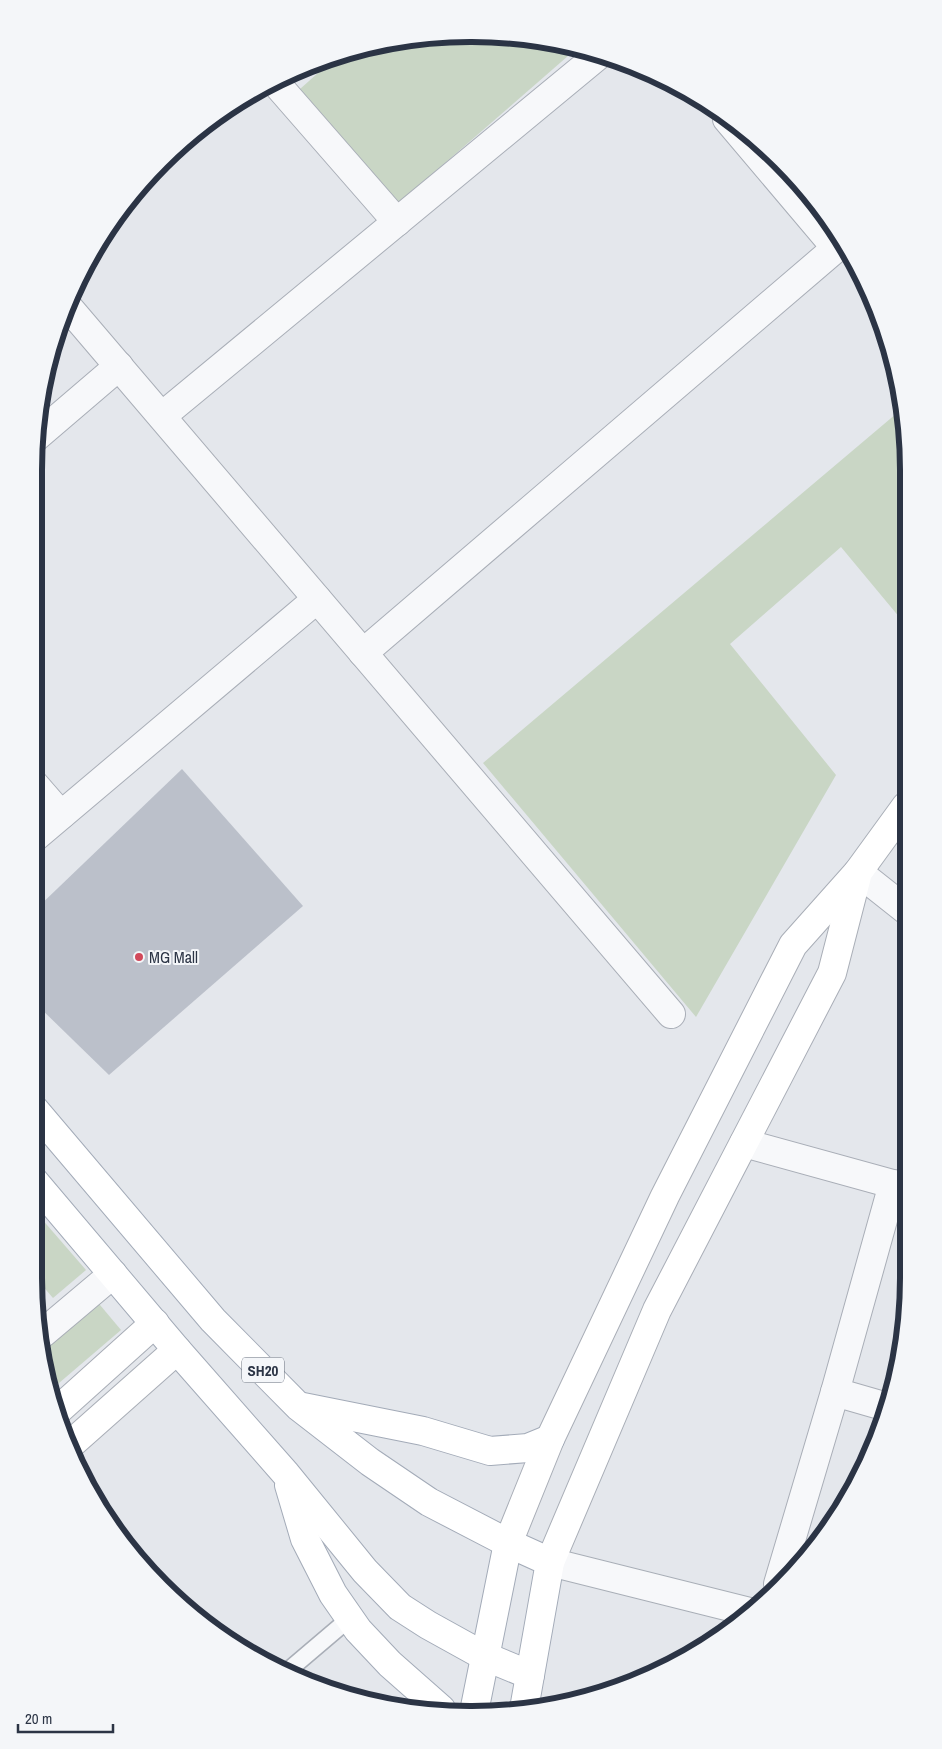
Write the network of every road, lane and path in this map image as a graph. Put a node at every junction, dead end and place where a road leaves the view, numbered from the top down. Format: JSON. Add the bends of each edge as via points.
{"nodes":[{"id":1,"x":593,"y":60,"type":"edge"},
{"id":2,"x":281,"y":87,"type":"edge"},
{"id":3,"x":753,"y":148,"type":"edge"},
{"id":4,"x":397,"y":222,"type":"junction"},
{"id":5,"x":822,"y":226,"type":"edge"},
{"id":6,"x":836,"y":248,"type":"edge"},
{"id":7,"x":73,"y":313,"type":"edge"},
{"id":8,"x":119,"y":366,"type":"junction"},
{"id":9,"x":162,"y":416,"type":"junction"},
{"id":10,"x":44,"y":430,"type":"edge"},
{"id":11,"x":317,"y":599,"type":"junction"},
{"id":12,"x":363,"y":653,"type":"junction"},
{"id":13,"x":42,"y":793,"type":"edge"},
{"id":14,"x":900,"y":814,"type":"edge"},
{"id":15,"x":61,"y":815,"type":"junction"},
{"id":16,"x":42,"y":831,"type":"edge"},
{"id":17,"x":858,"y":872,"type":"junction"},
{"id":18,"x":900,"y":905,"type":"edge"},
{"id":19,"x":671,"y":1014,"type":"dead end"},
{"id":20,"x":42,"y":1118,"type":"edge"},
{"id":21,"x":744,"y":1143,"type":"junction"},
{"id":22,"x":900,"y":1186,"type":"edge"},
{"id":23,"x":42,"y":1190,"type":"edge"},
{"id":24,"x":113,"y":1274,"type":"junction"},
{"id":25,"x":45,"y":1320,"type":"edge"},
{"id":26,"x":155,"y":1323,"type":"junction"},
{"id":27,"x":177,"y":1350,"type":"junction"},
{"id":28,"x":835,"y":1392,"type":"junction"},
{"id":29,"x":880,"y":1405,"type":"edge"},
{"id":30,"x":62,"y":1406,"type":"edge"},
{"id":31,"x":299,"y":1406,"type":"junction"},
{"id":32,"x":550,"y":1439,"type":"junction"},
{"id":33,"x":75,"y":1441,"type":"edge"},
{"id":34,"x":286,"y":1474,"type":"junction"},
{"id":35,"x":508,"y":1542,"type":"junction"},
{"id":36,"x":550,"y":1562,"type":"junction"},
{"id":37,"x":781,"y":1574,"type":"edge"},
{"id":38,"x":742,"y":1610,"type":"edge"},
{"id":39,"x":350,"y":1618,"type":"junction"},
{"id":40,"x":484,"y":1656,"type":"junction"},
{"id":41,"x":293,"y":1667,"type":"edge"},
{"id":42,"x":530,"y":1675,"type":"junction"},
{"id":43,"x":525,"y":1703,"type":"edge"},
{"id":44,"x":438,"y":1705,"type":"edge"},
{"id":45,"x":475,"y":1706,"type":"edge"}],
"edges":[{"from":1,"to":4,"type":"street"},
{"from":2,"to":4,"type":"street"},
{"from":3,"to":5,"type":"street"},
{"from":4,"to":9,"type":"street"},
{"from":6,"to":12,"type":"street"},
{"from":7,"to":8,"type":"street"},
{"from":8,"to":9,"type":"street"},
{"from":8,"to":10,"type":"street"},
{"from":9,"to":11,"type":"street"},
{"from":11,"to":12,"type":"street"},
{"from":11,"to":15,"type":"street"},
{"from":12,"to":19,"type":"street"},
{"from":13,"to":15,"type":"street"},
{"from":14,"to":17,"type":"main road"},
{"from":15,"to":16,"type":"street"},
{"from":17,"to":18,"type":"street"},
{"from":17,"to":21,"type":"main road","via":[[832,973]]},
{"from":17,"to":32,"type":"main road","via":[[793,944],[665,1196]]},
{"from":20,"to":31,"type":"main road","number":"SH20","via":[[214,1320]]},
{"from":21,"to":22,"type":"street"},
{"from":21,"to":36,"type":"main road","via":[[657,1310]]},
{"from":22,"to":28,"type":"street"},
{"from":23,"to":24,"type":"main road"},
{"from":24,"to":25,"type":"street"},
{"from":24,"to":26,"type":"main road"},
{"from":26,"to":27,"type":"main road"},
{"from":26,"to":30,"type":"main road"},
{"from":27,"to":33,"type":"main road"},
{"from":27,"to":34,"type":"main road"},
{"from":28,"to":29,"type":"street"},
{"from":28,"to":37,"type":"street"},
{"from":31,"to":32,"type":"main road","via":[[423,1430],[490,1451],[528,1448]]},
{"from":31,"to":35,"type":"main road","number":"SH20","via":[[370,1462],[429,1502]]},
{"from":32,"to":35,"type":"main road"},
{"from":34,"to":39,"type":"main road","via":[[305,1539],[333,1594]]},
{"from":34,"to":40,"type":"main road","via":[[400,1607]]},
{"from":35,"to":36,"type":"main road","number":"SH20"},
{"from":35,"to":40,"type":"main road"},
{"from":36,"to":38,"type":"street"},
{"from":36,"to":42,"type":"main road"},
{"from":39,"to":41,"type":"lane"},
{"from":39,"to":44,"type":"main road","via":[[390,1664]]},
{"from":40,"to":42,"type":"main road"},
{"from":40,"to":45,"type":"main road"},
{"from":42,"to":43,"type":"main road"}]}
